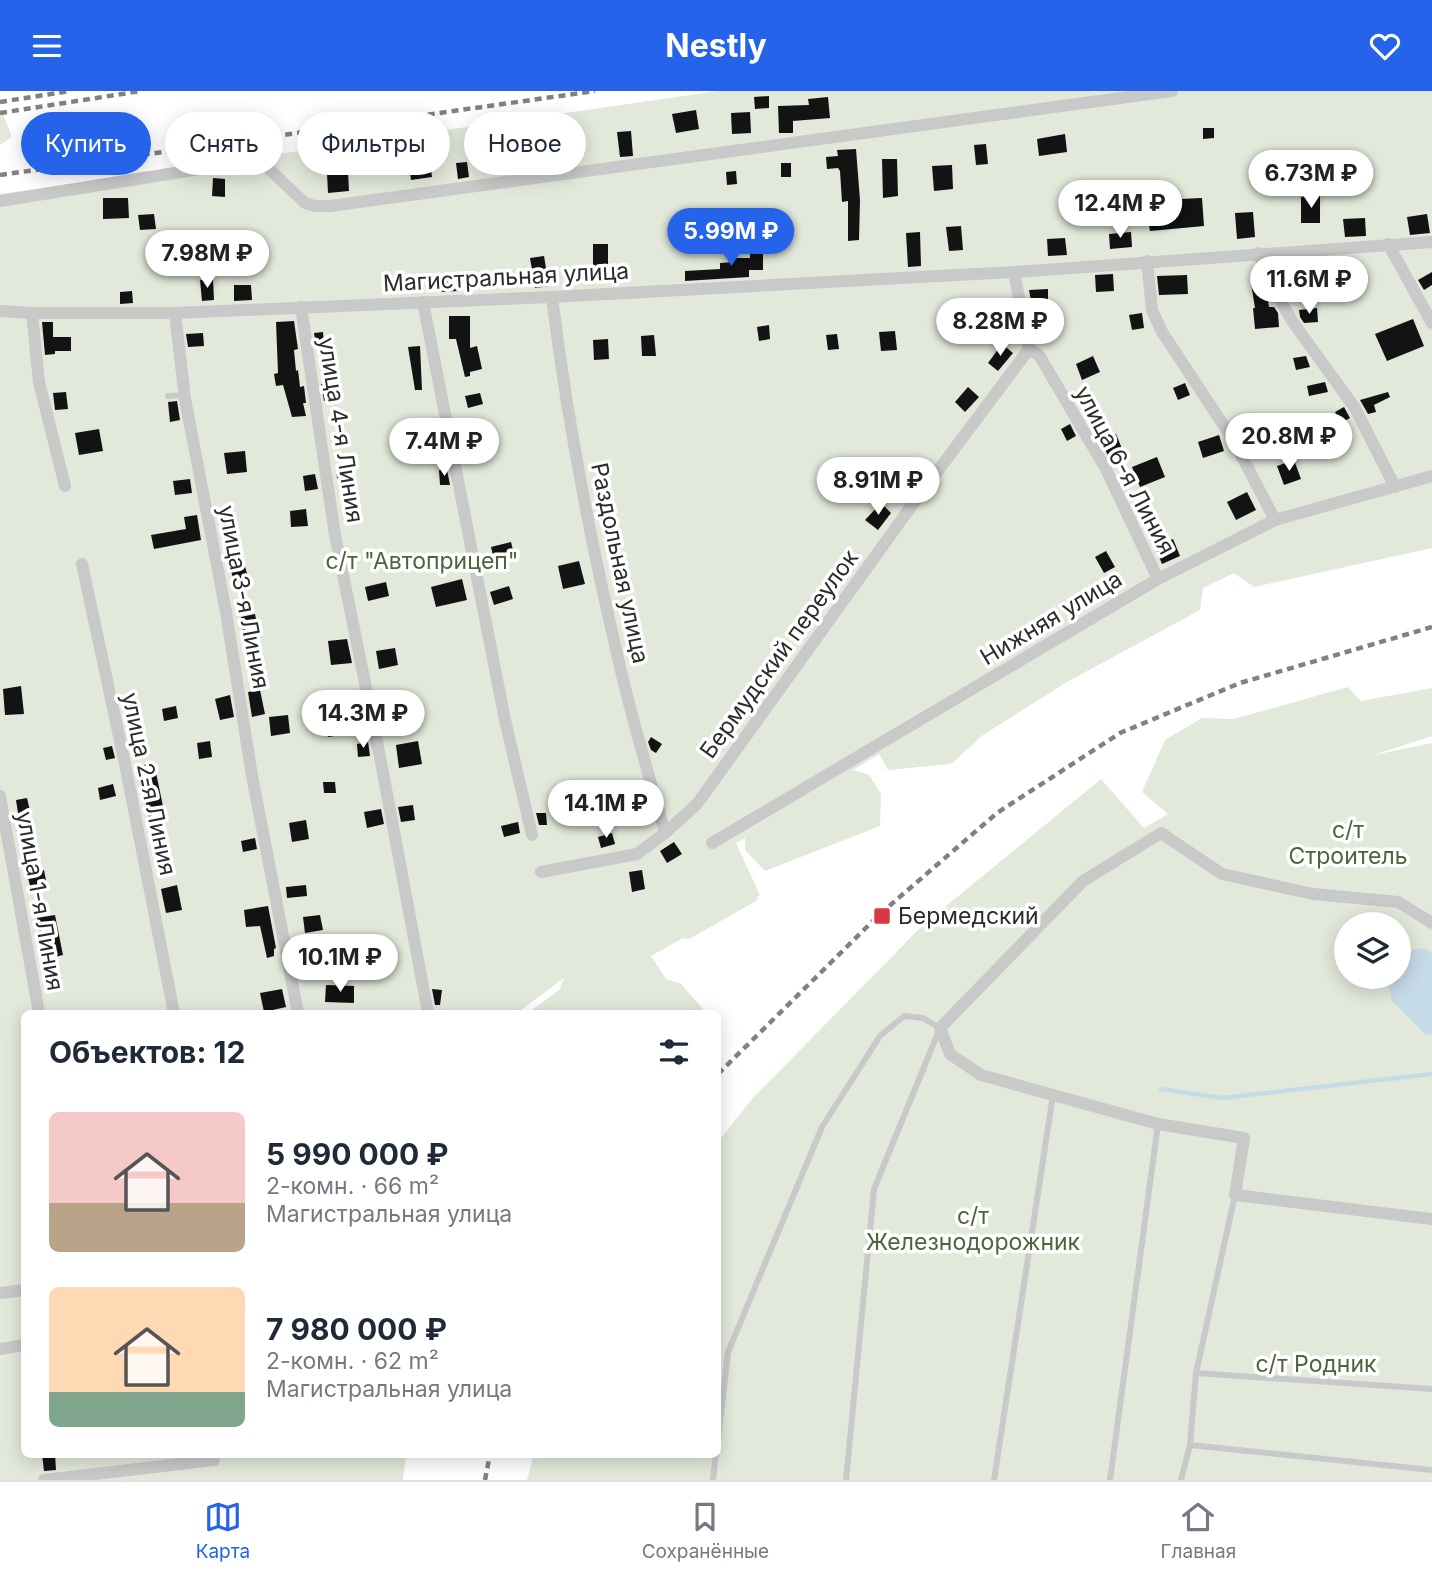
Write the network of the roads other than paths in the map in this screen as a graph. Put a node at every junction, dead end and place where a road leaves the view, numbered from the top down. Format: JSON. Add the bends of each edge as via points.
{"nodes":[{"id":1,"x":1172,"y":91,"type":"edge"},
{"id":2,"x":0,"y":201,"type":"edge"},
{"id":3,"x":1432,"y":242,"type":"edge"},
{"id":4,"x":1388,"y":244,"type":"junction"},
{"id":5,"x":1259,"y":253,"type":"junction"},
{"id":6,"x":1147,"y":261,"type":"junction"},
{"id":7,"x":1014,"y":272,"type":"junction"},
{"id":8,"x":552,"y":297,"type":"junction"},
{"id":9,"x":423,"y":302,"type":"junction"},
{"id":10,"x":301,"y":307,"type":"junction"},
{"id":11,"x":0,"y":311,"type":"edge"},
{"id":12,"x":32,"y":313,"type":"junction"},
{"id":13,"x":175,"y":313,"type":"junction"},
{"id":14,"x":1432,"y":323,"type":"edge"},
{"id":15,"x":1029,"y":349,"type":"junction"},
{"id":16,"x":184,"y":395,"type":"junction"},
{"id":17,"x":168,"y":397,"type":"dead end"},
{"id":18,"x":1432,"y":476,"type":"edge"},
{"id":19,"x":65,"y":486,"type":"dead end"},
{"id":20,"x":1395,"y":487,"type":"junction"},
{"id":21,"x":1275,"y":520,"type":"junction"},
{"id":22,"x":82,"y":564,"type":"dead end"},
{"id":23,"x":1158,"y":579,"type":"junction"},
{"id":24,"x":0,"y":796,"type":"edge"},
{"id":25,"x":664,"y":833,"type":"junction"},
{"id":26,"x":532,"y":835,"type":"dead end"},
{"id":27,"x":712,"y":843,"type":"dead end"},
{"id":28,"x":541,"y":872,"type":"dead end"},
{"id":29,"x":1432,"y":923,"type":"edge"},
{"id":30,"x":38,"y":1010,"type":"edge"},
{"id":31,"x":173,"y":1010,"type":"edge"},
{"id":32,"x":297,"y":1010,"type":"edge"},
{"id":33,"x":427,"y":1010,"type":"edge"},
{"id":34,"x":940,"y":1028,"type":"junction"},
{"id":35,"x":1053,"y":1095,"type":"junction"},
{"id":36,"x":1158,"y":1125,"type":"junction"},
{"id":37,"x":1235,"y":1195,"type":"junction"},
{"id":38,"x":1432,"y":1219,"type":"edge"},
{"id":39,"x":21,"y":1290,"type":"edge"},
{"id":40,"x":0,"y":1293,"type":"edge"},
{"id":41,"x":21,"y":1346,"type":"edge"},
{"id":42,"x":0,"y":1349,"type":"edge"},
{"id":43,"x":1196,"y":1373,"type":"junction"},
{"id":44,"x":1432,"y":1389,"type":"edge"},
{"id":45,"x":721,"y":1414,"type":"edge"},
{"id":46,"x":1190,"y":1445,"type":"junction"},
{"id":47,"x":716,"y":1458,"type":"edge"},
{"id":48,"x":214,"y":1460,"type":"dead end"},
{"id":49,"x":1432,"y":1470,"type":"edge"},
{"id":50,"x":44,"y":1480,"type":"edge"},
{"id":51,"x":713,"y":1480,"type":"edge"},
{"id":52,"x":846,"y":1480,"type":"edge"},
{"id":53,"x":993,"y":1480,"type":"edge"},
{"id":54,"x":1110,"y":1480,"type":"edge"},
{"id":55,"x":1181,"y":1480,"type":"edge"}],
"edges":[{"from":1,"to":2,"type":"street","via":[[330,206],[305,203],[257,162]]},
{"from":3,"to":4,"type":"street","name":"Магистральная улица"},
{"from":4,"to":5,"type":"street","name":"Магистральная улица"},
{"from":4,"to":14,"type":"street"},
{"from":5,"to":6,"type":"street","name":"Магистральная улица"},
{"from":5,"to":20,"type":"street","via":[[1292,321],[1354,408]]},
{"from":6,"to":7,"type":"street","name":"Магистральная улица"},
{"from":6,"to":21,"type":"street","via":[[1152,310],[1162,332],[1234,441]]},
{"from":7,"to":8,"type":"street","name":"Магистральная улица"},
{"from":7,"to":15,"type":"street"},
{"from":8,"to":9,"type":"street","name":"Магистральная улица"},
{"from":8,"to":25,"type":"street","name":"Раздольная улица","via":[[564,395],[596,557]]},
{"from":9,"to":10,"type":"street","name":"Магистральная улица"},
{"from":9,"to":26,"type":"street"},
{"from":10,"to":13,"type":"street","name":"Магистральная улица"},
{"from":10,"to":33,"type":"street","name":"улица 4-я Линия","via":[[335,535]]},
{"from":11,"to":12,"type":"street","name":"Магистральная улица"},
{"from":12,"to":13,"type":"street","name":"Магистральная улица"},
{"from":12,"to":19,"type":"street","via":[[39,382]]},
{"from":13,"to":16,"type":"street","name":"улица 3-я Линия"},
{"from":15,"to":23,"type":"street","name":"улица 6-я Линия","via":[[1039,355],[1106,469]]},
{"from":15,"to":25,"type":"street","name":"Бермудский переулок","via":[[697,804]]},
{"from":16,"to":17,"type":"lane"},
{"from":16,"to":32,"type":"street","name":"улица 3-я Линия"},
{"from":18,"to":20,"type":"street","name":"Нижняя улица"},
{"from":20,"to":21,"type":"street","name":"Нижняя улица"},
{"from":21,"to":23,"type":"street","name":"Нижняя улица"},
{"from":22,"to":31,"type":"street","name":"улица 2-я Линия"},
{"from":23,"to":27,"type":"street","name":"Нижняя улица"},
{"from":24,"to":30,"type":"street","name":"улица 1-я Линия"},
{"from":25,"to":28,"type":"street","name":"Бермудский переулок","via":[[637,854]]},
{"from":29,"to":34,"type":"street","via":[[1398,902],[1313,894],[1222,874],[1161,833],[1083,881]]},
{"from":34,"to":35,"type":"street","via":[[950,1054],[981,1075]]},
{"from":34,"to":45,"type":"lane","via":[[923,1018],[904,1016],[880,1037],[822,1126],[728,1352]]},
{"from":34,"to":52,"type":"lane","via":[[874,1189]]},
{"from":35,"to":36,"type":"street"},
{"from":35,"to":53,"type":"lane"},
{"from":36,"to":37,"type":"street","via":[[1244,1138]]},
{"from":36,"to":54,"type":"lane"},
{"from":37,"to":38,"type":"street"},
{"from":37,"to":43,"type":"lane"},
{"from":39,"to":40,"type":"street"},
{"from":41,"to":42,"type":"street"},
{"from":43,"to":44,"type":"lane"},
{"from":43,"to":46,"type":"lane"},
{"from":46,"to":49,"type":"lane"},
{"from":46,"to":55,"type":"lane"},
{"from":47,"to":51,"type":"lane"},
{"from":48,"to":50,"type":"street"}]}
